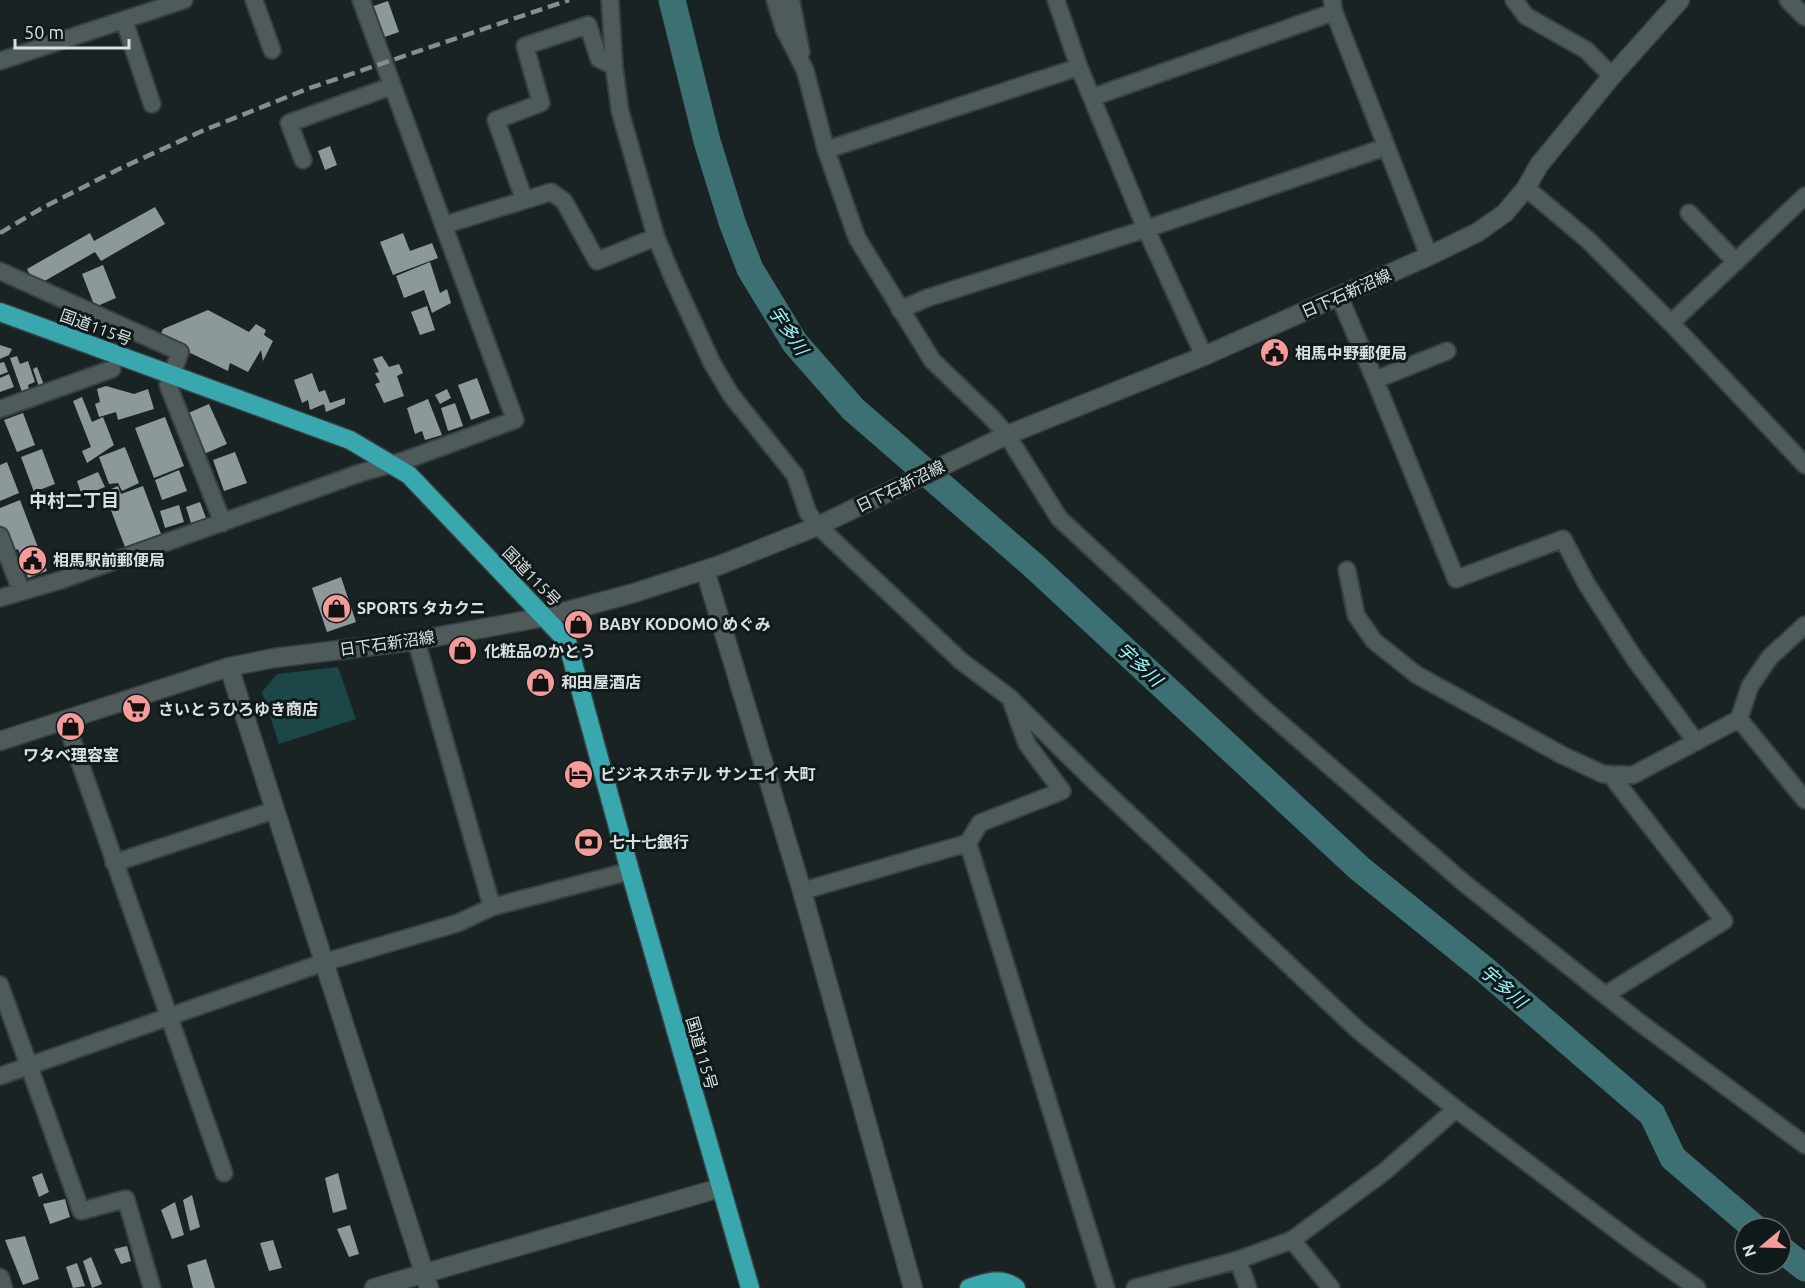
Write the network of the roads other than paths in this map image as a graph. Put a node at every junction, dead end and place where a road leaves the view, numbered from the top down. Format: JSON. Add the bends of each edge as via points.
{"nodes":[{"id":1,"x":254,"y":0,"type":"edge"},
{"id":2,"x":360,"y":0,"type":"edge"},
{"id":3,"x":610,"y":0,"type":"edge"},
{"id":4,"x":775,"y":0,"type":"edge"},
{"id":5,"x":791,"y":0,"type":"edge"},
{"id":6,"x":1056,"y":0,"type":"edge"},
{"id":7,"x":1514,"y":0,"type":"edge"},
{"id":8,"x":1680,"y":0,"type":"edge"},
{"id":9,"x":1788,"y":0,"type":"edge"},
{"id":10,"x":173,"y":2,"type":"edge"},
{"id":11,"x":1333,"y":6,"type":"edge"},
{"id":12,"x":1805,"y":17,"type":"edge"},
{"id":13,"x":124,"y":20,"type":"junction"},
{"id":14,"x":272,"y":50,"type":"dead end"},
{"id":15,"x":0,"y":61,"type":"edge"},
{"id":16,"x":614,"y":66,"type":"junction"},
{"id":17,"x":1079,"y":67,"type":"junction"},
{"id":18,"x":805,"y":70,"type":"junction"},
{"id":19,"x":1612,"y":76,"type":"junction"},
{"id":20,"x":392,"y":86,"type":"junction"},
{"id":21,"x":1093,"y":97,"type":"junction"},
{"id":22,"x":152,"y":104,"type":"dead end"},
{"id":23,"x":1386,"y":147,"type":"junction"},
{"id":24,"x":826,"y":150,"type":"junction"},
{"id":25,"x":303,"y":160,"type":"dead end"},
{"id":26,"x":1526,"y":188,"type":"junction"},
{"id":27,"x":1805,"y":196,"type":"edge"},
{"id":28,"x":524,"y":200,"type":"junction"},
{"id":29,"x":1689,"y":213,"type":"dead end"},
{"id":30,"x":444,"y":225,"type":"junction"},
{"id":31,"x":1146,"y":229,"type":"junction"},
{"id":32,"x":656,"y":237,"type":"junction"},
{"id":33,"x":1430,"y":256,"type":"junction"},
{"id":34,"x":1736,"y":262,"type":"junction"},
{"id":35,"x":0,"y":271,"type":"edge"},
{"id":36,"x":1339,"y":296,"type":"junction"},
{"id":37,"x":900,"y":310,"type":"junction"},
{"id":38,"x":0,"y":312,"type":"edge"},
{"id":39,"x":1671,"y":323,"type":"junction"},
{"id":40,"x":1447,"y":351,"type":"dead end"},
{"id":41,"x":1204,"y":356,"type":"junction"},
{"id":42,"x":112,"y":369,"type":"dead end"},
{"id":43,"x":1375,"y":380,"type":"junction"},
{"id":44,"x":0,"y":409,"type":"edge"},
{"id":45,"x":1007,"y":435,"type":"junction"},
{"id":46,"x":391,"y":465,"type":"junction"},
{"id":47,"x":1805,"y":465,"type":"edge"},
{"id":48,"x":223,"y":523,"type":"junction"},
{"id":49,"x":822,"y":524,"type":"junction"},
{"id":50,"x":0,"y":536,"type":"edge"},
{"id":51,"x":705,"y":570,"type":"junction"},
{"id":52,"x":1347,"y":570,"type":"dead end"},
{"id":53,"x":21,"y":591,"type":"junction"},
{"id":54,"x":0,"y":598,"type":"edge"},
{"id":55,"x":545,"y":617,"type":"junction"},
{"id":56,"x":1805,"y":625,"type":"edge"},
{"id":57,"x":416,"y":640,"type":"junction"},
{"id":58,"x":229,"y":667,"type":"junction"},
{"id":59,"x":1009,"y":697,"type":"junction"},
{"id":60,"x":1738,"y":718,"type":"junction"},
{"id":61,"x":65,"y":720,"type":"junction"},
{"id":62,"x":0,"y":741,"type":"edge"},
{"id":63,"x":1696,"y":742,"type":"junction"},
{"id":64,"x":1610,"y":774,"type":"junction"},
{"id":65,"x":1805,"y":800,"type":"edge"},
{"id":66,"x":275,"y":810,"type":"junction"},
{"id":67,"x":968,"y":843,"type":"junction"},
{"id":68,"x":114,"y":863,"type":"junction"},
{"id":69,"x":630,"y":871,"type":"junction"},
{"id":70,"x":802,"y":891,"type":"junction"},
{"id":71,"x":492,"y":907,"type":"junction"},
{"id":72,"x":325,"y":962,"type":"junction"},
{"id":73,"x":0,"y":985,"type":"edge"},
{"id":74,"x":1605,"y":995,"type":"junction"},
{"id":75,"x":168,"y":1017,"type":"junction"},
{"id":76,"x":29,"y":1066,"type":"junction"},
{"id":77,"x":0,"y":1076,"type":"edge"},
{"id":78,"x":1456,"y":1109,"type":"junction"},
{"id":79,"x":1805,"y":1145,"type":"edge"},
{"id":80,"x":224,"y":1173,"type":"dead end"},
{"id":81,"x":720,"y":1188,"type":"junction"},
{"id":82,"x":1292,"y":1240,"type":"junction"},
{"id":83,"x":1238,"y":1260,"type":"junction"},
{"id":84,"x":0,"y":1278,"type":"edge"},
{"id":85,"x":427,"y":1281,"type":"edge"},
{"id":86,"x":3,"y":1288,"type":"edge"},
{"id":87,"x":152,"y":1288,"type":"edge"},
{"id":88,"x":374,"y":1288,"type":"edge"},
{"id":89,"x":750,"y":1288,"type":"edge"},
{"id":90,"x":913,"y":1288,"type":"edge"},
{"id":91,"x":969,"y":1288,"type":"edge"},
{"id":92,"x":1016,"y":1288,"type":"edge"},
{"id":93,"x":1106,"y":1288,"type":"edge"},
{"id":94,"x":1135,"y":1288,"type":"edge"},
{"id":95,"x":1248,"y":1288,"type":"edge"},
{"id":96,"x":1331,"y":1288,"type":"edge"},
{"id":97,"x":1697,"y":1288,"type":"edge"}],
"edges":[{"from":1,"to":14,"type":"street"},
{"from":2,"to":20,"type":"street"},
{"from":3,"to":16,"type":"street"},
{"from":4,"to":18,"type":"street","via":[[784,29]]},
{"from":5,"to":18,"type":"street"},
{"from":6,"to":17,"type":"street"},
{"from":7,"to":19,"type":"street","via":[[1526,16],[1586,50]]},
{"from":8,"to":19,"type":"main road","name":"日下石新沼線"},
{"from":9,"to":12,"type":"street"},
{"from":10,"to":13,"type":"street"},
{"from":11,"to":21,"type":"street"},
{"from":11,"to":23,"type":"street"},
{"from":13,"to":15,"type":"street"},
{"from":13,"to":22,"type":"street"},
{"from":16,"to":28,"type":"street","via":[[599,59],[588,25],[525,46],[541,103],[496,120]]},
{"from":16,"to":32,"type":"street","via":[[620,111]]},
{"from":17,"to":21,"type":"street"},
{"from":17,"to":24,"type":"street"},
{"from":18,"to":24,"type":"street"},
{"from":19,"to":26,"type":"main road","name":"日下石新沼線","via":[[1539,165]]},
{"from":20,"to":25,"type":"street","via":[[289,123]]},
{"from":20,"to":30,"type":"street"},
{"from":21,"to":31,"type":"street"},
{"from":23,"to":31,"type":"street"},
{"from":23,"to":33,"type":"street"},
{"from":24,"to":37,"type":"street","via":[[857,238]]},
{"from":26,"to":33,"type":"main road","name":"日下石新沼線","via":[[1505,213],[1478,232]]},
{"from":26,"to":39,"type":"street","via":[[1588,240]]},
{"from":27,"to":34,"type":"street"},
{"from":28,"to":30,"type":"street"},
{"from":28,"to":32,"type":"street","via":[[551,192],[564,201],[597,261]]},
{"from":29,"to":34,"type":"street"},
{"from":30,"to":46,"type":"street","via":[[515,420]]},
{"from":31,"to":37,"type":"street"},
{"from":31,"to":41,"type":"street"},
{"from":32,"to":49,"type":"street","via":[[730,395],[795,475],[808,513]]},
{"from":33,"to":36,"type":"main road","name":"日下石新沼線"},
{"from":34,"to":39,"type":"street"},
{"from":35,"to":48,"type":"street","via":[[180,352],[168,385]]},
{"from":36,"to":41,"type":"main road","name":"日下石新沼線"},
{"from":36,"to":43,"type":"street"},
{"from":37,"to":45,"type":"street","via":[[932,360]]},
{"from":38,"to":46,"type":"highway","name":"国道115号","via":[[350,440]]},
{"from":39,"to":47,"type":"street"},
{"from":40,"to":43,"type":"street"},
{"from":41,"to":45,"type":"main road","name":"日下石新沼線"},
{"from":42,"to":44,"type":"street"},
{"from":43,"to":63,"type":"street","via":[[1456,579],[1563,539],[1634,658]]},
{"from":45,"to":49,"type":"main road","name":"日下石新沼線"},
{"from":45,"to":74,"type":"street","via":[[1059,518],[1282,724],[1464,883]]},
{"from":46,"to":48,"type":"street"},
{"from":46,"to":55,"type":"highway","name":"国道115号","via":[[409,475]]},
{"from":48,"to":53,"type":"street"},
{"from":49,"to":51,"type":"main road","name":"日下石新沼線"},
{"from":49,"to":59,"type":"street","via":[[961,661]]},
{"from":50,"to":53,"type":"street"},
{"from":51,"to":55,"type":"main road","name":"日下石新沼線"},
{"from":51,"to":70,"type":"main road"},
{"from":52,"to":64,"type":"street","via":[[1356,615],[1374,641],[1417,675],[1562,755]]},
{"from":53,"to":54,"type":"street"},
{"from":55,"to":57,"type":"main road","name":"日下石新沼線"},
{"from":55,"to":69,"type":"highway","name":"国道115号","via":[[567,641]]},
{"from":56,"to":60,"type":"street","via":[[1770,657],[1749,686]]},
{"from":57,"to":58,"type":"main road","name":"日下石新沼線"},
{"from":57,"to":71,"type":"street"},
{"from":58,"to":61,"type":"main road","name":"日下石新沼線"},
{"from":58,"to":66,"type":"main road"},
{"from":59,"to":67,"type":"street","via":[[1028,744],[1062,791],[980,823]]},
{"from":59,"to":78,"type":"street","via":[[1359,1032]]},
{"from":60,"to":63,"type":"street"},
{"from":60,"to":65,"type":"street"},
{"from":61,"to":62,"type":"main road","name":"日下石新沼線"},
{"from":61,"to":68,"type":"street"},
{"from":63,"to":64,"type":"street","via":[[1633,775]]},
{"from":64,"to":74,"type":"street","via":[[1724,921]]},
{"from":66,"to":68,"type":"street"},
{"from":66,"to":72,"type":"main road"},
{"from":67,"to":70,"type":"street"},
{"from":67,"to":93,"type":"street"},
{"from":68,"to":75,"type":"street"},
{"from":69,"to":71,"type":"street"},
{"from":69,"to":81,"type":"highway","name":"国道115号"},
{"from":70,"to":90,"type":"main road"},
{"from":71,"to":72,"type":"street","via":[[458,924]]},
{"from":72,"to":75,"type":"street"},
{"from":72,"to":85,"type":"main road"},
{"from":73,"to":76,"type":"street"},
{"from":74,"to":79,"type":"street"},
{"from":75,"to":76,"type":"street"},
{"from":75,"to":80,"type":"street"},
{"from":76,"to":77,"type":"street"},
{"from":76,"to":87,"type":"street","via":[[81,1211],[126,1199]]},
{"from":78,"to":82,"type":"street","via":[[1384,1172]]},
{"from":78,"to":97,"type":"street"},
{"from":81,"to":85,"type":"main road"},
{"from":81,"to":89,"type":"highway","name":"国道115号"},
{"from":82,"to":83,"type":"street"},
{"from":82,"to":96,"type":"street"},
{"from":83,"to":94,"type":"street"},
{"from":83,"to":95,"type":"street"},
{"from":84,"to":86,"type":"main road"},
{"from":85,"to":88,"type":"main road"},
{"from":91,"to":92,"type":"highway","via":[[1003,1281]]}]}
